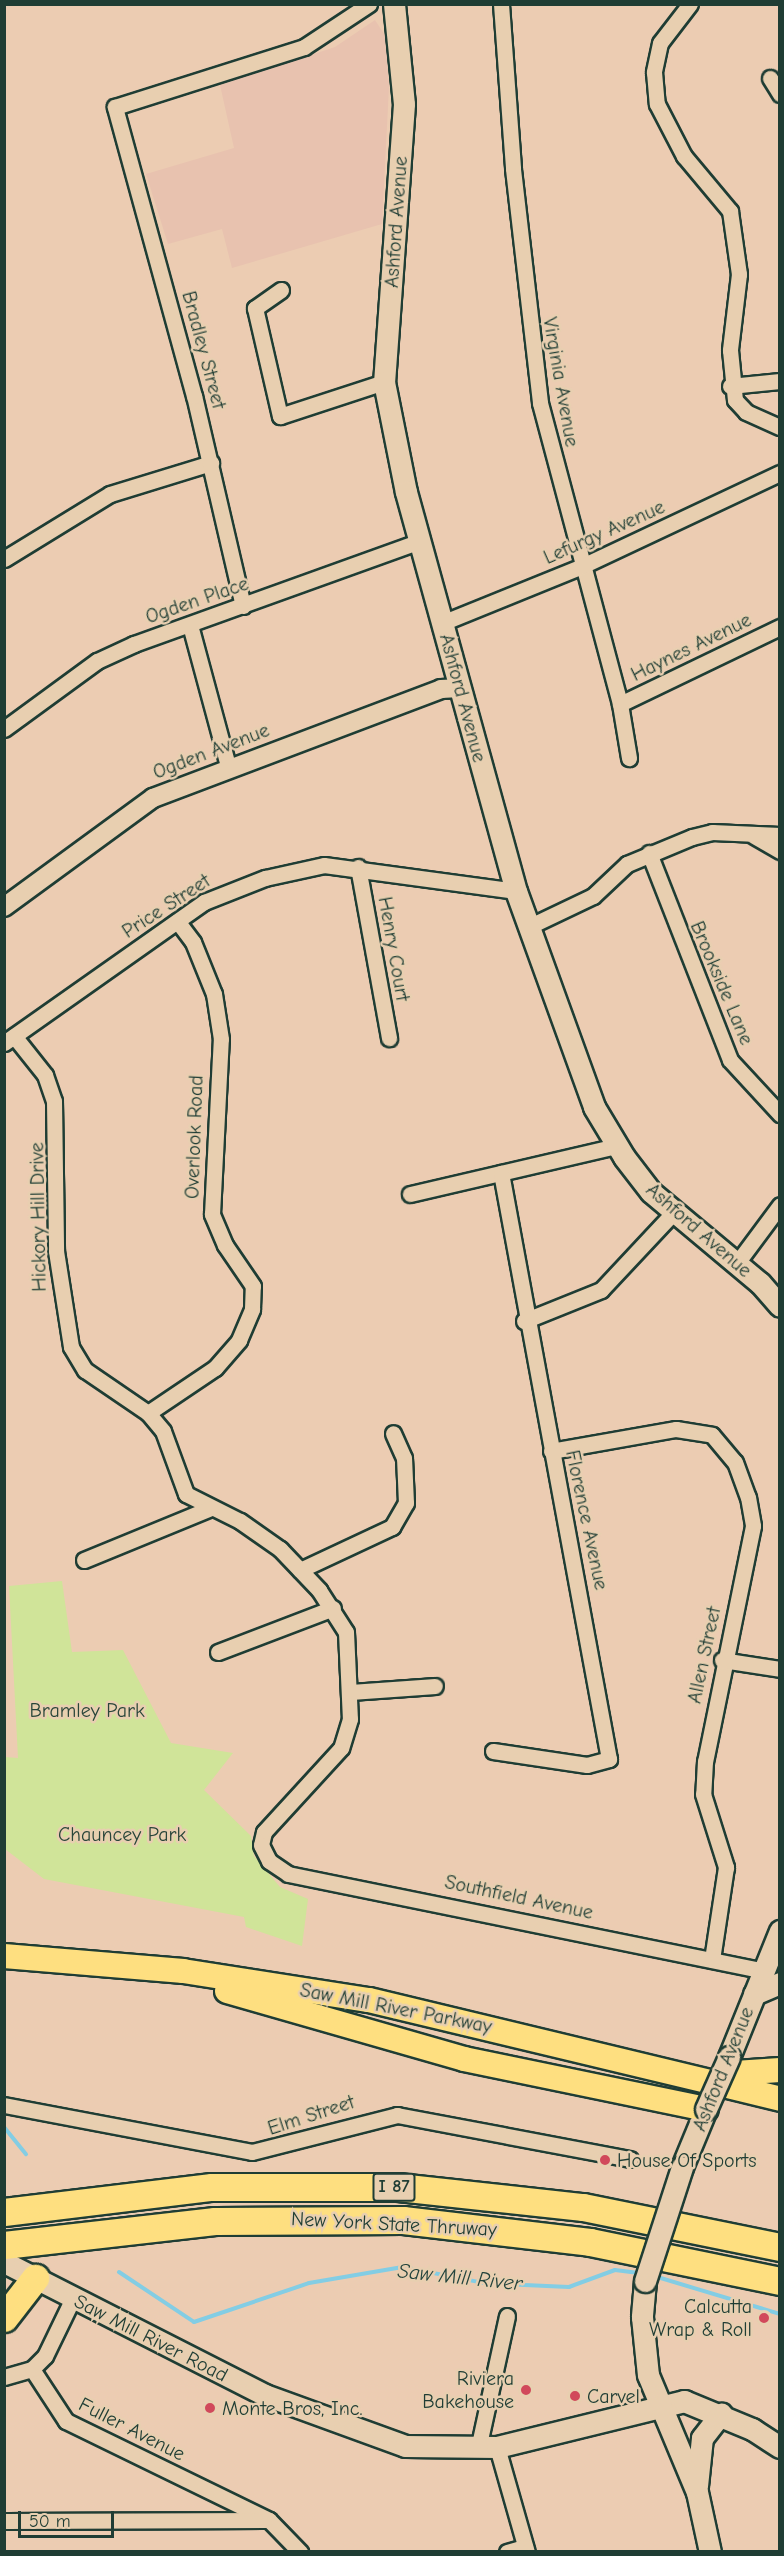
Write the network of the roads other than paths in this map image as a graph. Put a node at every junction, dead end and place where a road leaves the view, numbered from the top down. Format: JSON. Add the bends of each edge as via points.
{"nodes":[{"id":1,"x":369,"y":4,"type":"edge"},
{"id":2,"x":394,"y":4,"type":"edge"},
{"id":3,"x":501,"y":4,"type":"edge"},
{"id":4,"x":690,"y":4,"type":"edge"},
{"id":5,"x":770,"y":78,"type":"dead end"},
{"id":6,"x":780,"y":94,"type":"edge"},
{"id":7,"x":281,"y":290,"type":"dead end"},
{"id":8,"x":780,"y":381,"type":"edge"},
{"id":9,"x":384,"y":382,"type":"junction"},
{"id":10,"x":730,"y":386,"type":"junction"},
{"id":11,"x":780,"y":427,"type":"edge"},
{"id":12,"x":211,"y":463,"type":"junction"},
{"id":13,"x":780,"y":473,"type":"edge"},
{"id":14,"x":420,"y":541,"type":"junction"},
{"id":15,"x":4,"y":560,"type":"edge"},
{"id":16,"x":580,"y":567,"type":"junction"},
{"id":17,"x":243,"y":606,"type":"junction"},
{"id":18,"x":442,"y":623,"type":"junction"},
{"id":19,"x":190,"y":625,"type":"junction"},
{"id":20,"x":780,"y":627,"type":"edge"},
{"id":21,"x":459,"y":688,"type":"junction"},
{"id":22,"x":620,"y":704,"type":"junction"},
{"id":23,"x":4,"y":729,"type":"edge"},
{"id":24,"x":629,"y":758,"type":"dead end"},
{"id":25,"x":228,"y":766,"type":"junction"},
{"id":26,"x":746,"y":833,"type":"junction"},
{"id":27,"x":780,"y":836,"type":"edge"},
{"id":28,"x":780,"y":850,"type":"edge"},
{"id":29,"x":649,"y":853,"type":"junction"},
{"id":30,"x":358,"y":867,"type":"junction"},
{"id":31,"x":516,"y":891,"type":"junction"},
{"id":32,"x":4,"y":907,"type":"edge"},
{"id":33,"x":177,"y":921,"type":"junction"},
{"id":34,"x":528,"y":927,"type":"junction"},
{"id":35,"x":389,"y":1038,"type":"dead end"},
{"id":36,"x":9,"y":1040,"type":"edge"},
{"id":37,"x":780,"y":1114,"type":"edge"},
{"id":38,"x":617,"y":1146,"type":"junction"},
{"id":39,"x":501,"y":1173,"type":"junction"},
{"id":40,"x":410,"y":1194,"type":"dead end"},
{"id":41,"x":780,"y":1205,"type":"edge"},
{"id":42,"x":675,"y":1211,"type":"junction"},
{"id":43,"x":737,"y":1263,"type":"junction"},
{"id":44,"x":780,"y":1306,"type":"edge"},
{"id":45,"x":524,"y":1321,"type":"junction"},
{"id":46,"x":148,"y":1413,"type":"junction"},
{"id":47,"x":393,"y":1433,"type":"dead end"},
{"id":48,"x":551,"y":1451,"type":"junction"},
{"id":49,"x":212,"y":1508,"type":"junction"},
{"id":50,"x":84,"y":1560,"type":"dead end"},
{"id":51,"x":300,"y":1570,"type":"junction"},
{"id":52,"x":333,"y":1608,"type":"junction"},
{"id":53,"x":218,"y":1652,"type":"dead end"},
{"id":54,"x":722,"y":1660,"type":"junction"},
{"id":55,"x":780,"y":1669,"type":"edge"},
{"id":56,"x":435,"y":1686,"type":"dead end"},
{"id":57,"x":351,"y":1692,"type":"junction"},
{"id":58,"x":493,"y":1751,"type":"dead end"},
{"id":59,"x":269,"y":1861,"type":"joint"},
{"id":60,"x":780,"y":1931,"type":"edge"},
{"id":61,"x":4,"y":1941,"type":"edge"},
{"id":62,"x":4,"y":1956,"type":"edge"},
{"id":63,"x":711,"y":1960,"type":"junction"},
{"id":64,"x":90,"y":1962,"type":"junction"},
{"id":65,"x":771,"y":1977,"type":"edge"},
{"id":66,"x":507,"y":2030,"type":"junction"},
{"id":67,"x":732,"y":2065,"type":"junction"},
{"id":68,"x":512,"y":2068,"type":"junction"},
{"id":69,"x":780,"y":2070,"type":"edge"},
{"id":70,"x":780,"y":2083,"type":"edge"},
{"id":71,"x":780,"y":2099,"type":"edge"},
{"id":72,"x":6,"y":2105,"type":"edge"},
{"id":73,"x":699,"y":2108,"type":"junction"},
{"id":74,"x":630,"y":2159,"type":"dead end"},
{"id":75,"x":4,"y":2212,"type":"edge"},
{"id":76,"x":4,"y":2246,"type":"edge"},
{"id":77,"x":780,"y":2247,"type":"edge"},
{"id":78,"x":4,"y":2262,"type":"edge"},
{"id":79,"x":35,"y":2278,"type":"junction"},
{"id":80,"x":780,"y":2281,"type":"edge"},
{"id":81,"x":73,"y":2298,"type":"junction"},
{"id":82,"x":507,"y":2316,"type":"dead end"},
{"id":83,"x":4,"y":2318,"type":"edge"},
{"id":84,"x":32,"y":2370,"type":"junction"},
{"id":85,"x":4,"y":2377,"type":"edge"},
{"id":86,"x":660,"y":2405,"type":"junction"},
{"id":87,"x":721,"y":2414,"type":"junction"},
{"id":88,"x":780,"y":2447,"type":"edge"},
{"id":89,"x":487,"y":2448,"type":"junction"},
{"id":90,"x":697,"y":2492,"type":"junction"},
{"id":91,"x":269,"y":2520,"type":"junction"},
{"id":92,"x":4,"y":2521,"type":"edge"},
{"id":93,"x":526,"y":2549,"type":"edge"},
{"id":94,"x":300,"y":2552,"type":"edge"},
{"id":95,"x":507,"y":2552,"type":"edge"},
{"id":96,"x":710,"y":2552,"type":"edge"}],
"edges":[{"from":1,"to":12,"type":"street","name":"Bradley Street","via":[[304,47],[115,107]]},
{"from":2,"to":9,"type":"main road","name":"Ashford Avenue","via":[[405,104]]},
{"from":3,"to":16,"type":"street","name":"Virginia Avenue","via":[[533,358]]},
{"from":4,"to":10,"type":"street","via":[[660,43],[654,72],[657,104],[684,156],[730,212],[739,274]]},
{"from":5,"to":6,"type":"street"},
{"from":7,"to":9,"type":"street","via":[[255,308],[280,416]]},
{"from":8,"to":10,"type":"street"},
{"from":9,"to":14,"type":"main road","name":"Ashford Avenue"},
{"from":10,"to":11,"type":"street","via":[[746,412]]},
{"from":12,"to":15,"type":"street","via":[[110,494]]},
{"from":12,"to":17,"type":"street","name":"Bradley Street"},
{"from":13,"to":16,"type":"street","name":"Lefurgy Avenue"},
{"from":14,"to":17,"type":"street","name":"Ogden Place"},
{"from":14,"to":18,"type":"main road","name":"Ashford Avenue"},
{"from":16,"to":18,"type":"street","name":"Lefurgy Avenue"},
{"from":16,"to":22,"type":"street","name":"Virginia Avenue"},
{"from":17,"to":19,"type":"street","name":"Ogden Place"},
{"from":18,"to":21,"type":"main road","name":"Ashford Avenue"},
{"from":19,"to":23,"type":"street","name":"Ogden Place","via":[[97,661]]},
{"from":19,"to":25,"type":"street"},
{"from":20,"to":22,"type":"street","name":"Haynes Avenue"},
{"from":21,"to":25,"type":"street","name":"Ogden Avenue","via":[[441,689]]},
{"from":21,"to":31,"type":"main road","name":"Ashford Avenue"},
{"from":22,"to":24,"type":"street","name":"Virginia Avenue"},
{"from":25,"to":32,"type":"street","name":"Ogden Avenue","via":[[135,808]]},
{"from":26,"to":27,"type":"street"},
{"from":26,"to":28,"type":"street"},
{"from":26,"to":29,"type":"street","via":[[712,832]]},
{"from":29,"to":34,"type":"street","via":[[627,864],[584,902]]},
{"from":29,"to":37,"type":"street","name":"Brookside Lane","via":[[730,1060]]},
{"from":30,"to":31,"type":"street","name":"Price Street","via":[[461,888]]},
{"from":30,"to":33,"type":"street","name":"Price Street","via":[[324,865],[265,878],[204,902]]},
{"from":30,"to":35,"type":"street","name":"Henry Court"},
{"from":31,"to":34,"type":"main road","name":"Ashford Avenue"},
{"from":33,"to":36,"type":"street","name":"Price Street"},
{"from":33,"to":46,"type":"street","name":"Overlook Road","via":[[193,942],[214,994],[221,1040],[212,1214],[225,1245],[253,1286],[253,1304],[239,1340],[215,1368]]},
{"from":34,"to":38,"type":"main road","name":"Ashford Avenue","via":[[594,1107]]},
{"from":36,"to":46,"type":"street","name":"Hickory Hill Drive","via":[[45,1075],[54,1101],[56,1251],[72,1347],[85,1370]]},
{"from":38,"to":39,"type":"street"},
{"from":38,"to":42,"type":"main road","name":"Ashford Avenue","via":[[651,1192]]},
{"from":39,"to":40,"type":"street"},
{"from":39,"to":45,"type":"street","name":"Florence Avenue"},
{"from":41,"to":43,"type":"street"},
{"from":42,"to":43,"type":"main road","name":"Ashford Avenue"},
{"from":42,"to":45,"type":"street","via":[[601,1290]]},
{"from":43,"to":44,"type":"main road","name":"Ashford Avenue"},
{"from":45,"to":48,"type":"street","name":"Florence Avenue"},
{"from":46,"to":49,"type":"street","name":"Hickory Hill Drive","via":[[177,1460],[186,1494]]},
{"from":47,"to":51,"type":"street","via":[[404,1458],[406,1503],[392,1527]]},
{"from":48,"to":54,"type":"street","name":"Allen Street","via":[[676,1429],[712,1435],[735,1462],[748,1497],[753,1526]]},
{"from":48,"to":58,"type":"street","name":"Florence Avenue","via":[[609,1759],[587,1766]]},
{"from":49,"to":50,"type":"street"},
{"from":49,"to":51,"type":"street","name":"Hickory Hill Drive","via":[[240,1521]]},
{"from":51,"to":52,"type":"street","name":"Hickory Hill Drive"},
{"from":52,"to":53,"type":"street"},
{"from":52,"to":57,"type":"street","name":"Hickory Hill Drive","via":[[346,1632]]},
{"from":54,"to":55,"type":"street"},
{"from":54,"to":63,"type":"street","name":"Allen Street","via":[[703,1794],[726,1867]]},
{"from":56,"to":57,"type":"street"},
{"from":57,"to":59,"type":"street","name":"Hickory Hill Drive","via":[[341,1748],[264,1832],[261,1845]]},
{"from":59,"to":63,"type":"street","name":"Southfield Avenue","via":[[288,1874]]},
{"from":60,"to":65,"type":"main road"},
{"from":61,"to":67,"type":"highway","name":"Saw Mill River Parkway","via":[[176,1954],[385,1987]]},
{"from":62,"to":64,"type":"highway","name":"Saw Mill River Parkway"},
{"from":63,"to":65,"type":"street","name":"Southfield Avenue"},
{"from":64,"to":66,"type":"highway","name":"Saw Mill River Parkway","via":[[314,1990]]},
{"from":64,"to":68,"type":"highway","via":[[272,2002],[464,2059]]},
{"from":65,"to":67,"type":"main road","name":"Ashford Avenue","via":[[754,1994]]},
{"from":66,"to":68,"type":"highway","via":[[484,2038],[480,2049],[483,2057]]},
{"from":66,"to":71,"type":"highway","name":"Saw Mill River Parkway"},
{"from":67,"to":69,"type":"highway"},
{"from":67,"to":70,"type":"highway","name":"Saw Mill River Parkway"},
{"from":67,"to":73,"type":"main road","name":"Ashford Avenue","bridge":true},
{"from":68,"to":73,"type":"highway"},
{"from":72,"to":74,"type":"street","name":"Elm Street","via":[[252,2152],[397,2115]]},
{"from":73,"to":86,"type":"main road","name":"Ashford Avenue","bridge":true,"via":[[645,2281],[645,2356]]},
{"from":75,"to":77,"type":"highway","name":"New York State Thruway","number":"I 87","via":[[212,2187],[398,2187],[583,2207]]},
{"from":76,"to":80,"type":"highway","name":"New York State Thruway","number":"I 87","via":[[215,2221],[403,2220],[590,2242]]},
{"from":78,"to":79,"type":"main road","name":"Saw Mill River Road"},
{"from":79,"to":81,"type":"main road","name":"Saw Mill River Road"},
{"from":79,"to":83,"type":"highway"},
{"from":81,"to":84,"type":"street","via":[[45,2356]]},
{"from":81,"to":89,"type":"main road","name":"Saw Mill River Road","via":[[266,2395],[356,2432],[423,2448]]},
{"from":82,"to":89,"type":"street"},
{"from":84,"to":85,"type":"street"},
{"from":84,"to":91,"type":"street","name":"Fuller Avenue","via":[[66,2421]]},
{"from":86,"to":87,"type":"main road","name":"Saw Mill River Road","via":[[684,2401]]},
{"from":86,"to":89,"type":"main road","name":"Saw Mill River Road"},
{"from":86,"to":90,"type":"main road","name":"Ashford Avenue"},
{"from":87,"to":88,"type":"main road","name":"Saw Mill River Road"},
{"from":87,"to":90,"type":"main road","via":[[702,2438]]},
{"from":89,"to":93,"type":"street"},
{"from":90,"to":96,"type":"main road","name":"Ashford Avenue"},
{"from":91,"to":92,"type":"street"},
{"from":91,"to":94,"type":"street","name":"Fuller Avenue"},
{"from":93,"to":95,"type":"street"}]}
